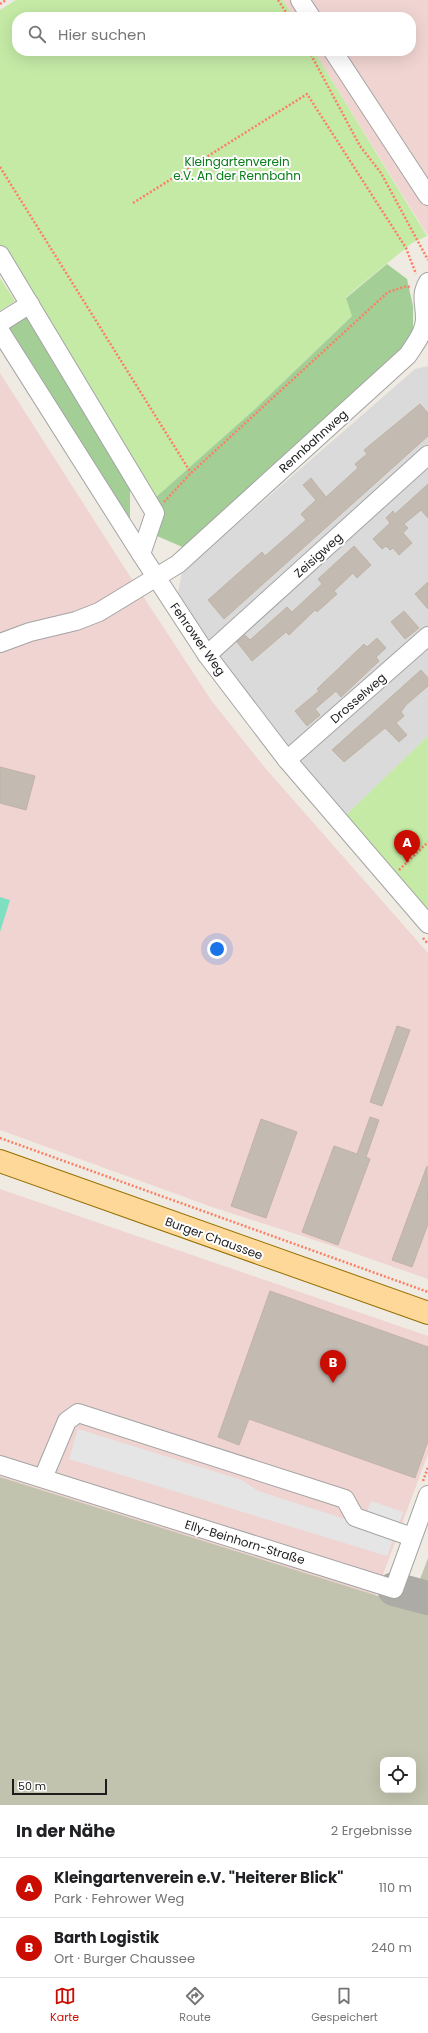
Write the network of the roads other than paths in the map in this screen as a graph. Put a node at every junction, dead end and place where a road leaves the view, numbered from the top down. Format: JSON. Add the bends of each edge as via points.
{"nodes":[{"id":1,"x":300,"y":0,"type":"edge"},
{"id":2,"x":308,"y":12,"type":"edge"},
{"id":3,"x":336,"y":56,"type":"edge"},
{"id":4,"x":428,"y":196,"type":"edge"},
{"id":5,"x":0,"y":255,"type":"edge"},
{"id":6,"x":425,"y":287,"type":"edge"},
{"id":7,"x":30,"y":304,"type":"junction"},
{"id":8,"x":0,"y":323,"type":"edge"},
{"id":9,"x":0,"y":331,"type":"edge"},
{"id":10,"x":424,"y":337,"type":"edge"},
{"id":11,"x":428,"y":455,"type":"edge"},
{"id":12,"x":140,"y":554,"type":"junction"},
{"id":13,"x":156,"y":577,"type":"junction"},
{"id":14,"x":428,"y":636,"type":"edge"},
{"id":15,"x":0,"y":643,"type":"edge"},
{"id":16,"x":207,"y":655,"type":"junction"},
{"id":17,"x":287,"y":760,"type":"junction"},
{"id":18,"x":428,"y":924,"type":"edge"},
{"id":19,"x":0,"y":1161,"type":"edge"},
{"id":20,"x":428,"y":1313,"type":"edge"},
{"id":21,"x":0,"y":1465,"type":"edge"},
{"id":22,"x":43,"y":1478,"type":"junction"},
{"id":23,"x":425,"y":1488,"type":"edge"},
{"id":24,"x":412,"y":1538,"type":"junction"}],
"edges":[{"from":1,"to":2,"type":"street"},
{"from":3,"to":4,"type":"street"},
{"from":5,"to":7,"type":"street"},
{"from":6,"to":10,"type":"street","name":"Rennbahnweg"},
{"from":7,"to":8,"type":"street"},
{"from":7,"to":12,"type":"street","via":[[155,513]]},
{"from":9,"to":12,"type":"street","name":"Fehrower Weg"},
{"from":10,"to":13,"type":"street","name":"Rennbahnweg","via":[[408,355],[178,564]]},
{"from":11,"to":16,"type":"street","name":"Zeisigweg"},
{"from":12,"to":13,"type":"street","name":"Fehrower Weg"},
{"from":13,"to":15,"type":"street","name":"Rennbahnweg","via":[[98,612]]},
{"from":13,"to":16,"type":"street","name":"Fehrower Weg"},
{"from":14,"to":17,"type":"street","name":"Drosselweg"},
{"from":16,"to":17,"type":"street","name":"Fehrower Weg"},
{"from":17,"to":18,"type":"street","name":"Fehrower Weg"},
{"from":19,"to":20,"type":"main road","name":"Burger Chaussee"},
{"from":21,"to":22,"type":"street","name":"Elly-Beinhorn-Straße"},
{"from":22,"to":24,"type":"street","name":"Elly-Beinhorn-Straße","via":[[394,1589]]},
{"from":22,"to":24,"type":"street","via":[[67,1421],[78,1413],[345,1499],[355,1517]]},
{"from":23,"to":24,"type":"street","name":"Elly-Beinhorn-Straße"}]}
